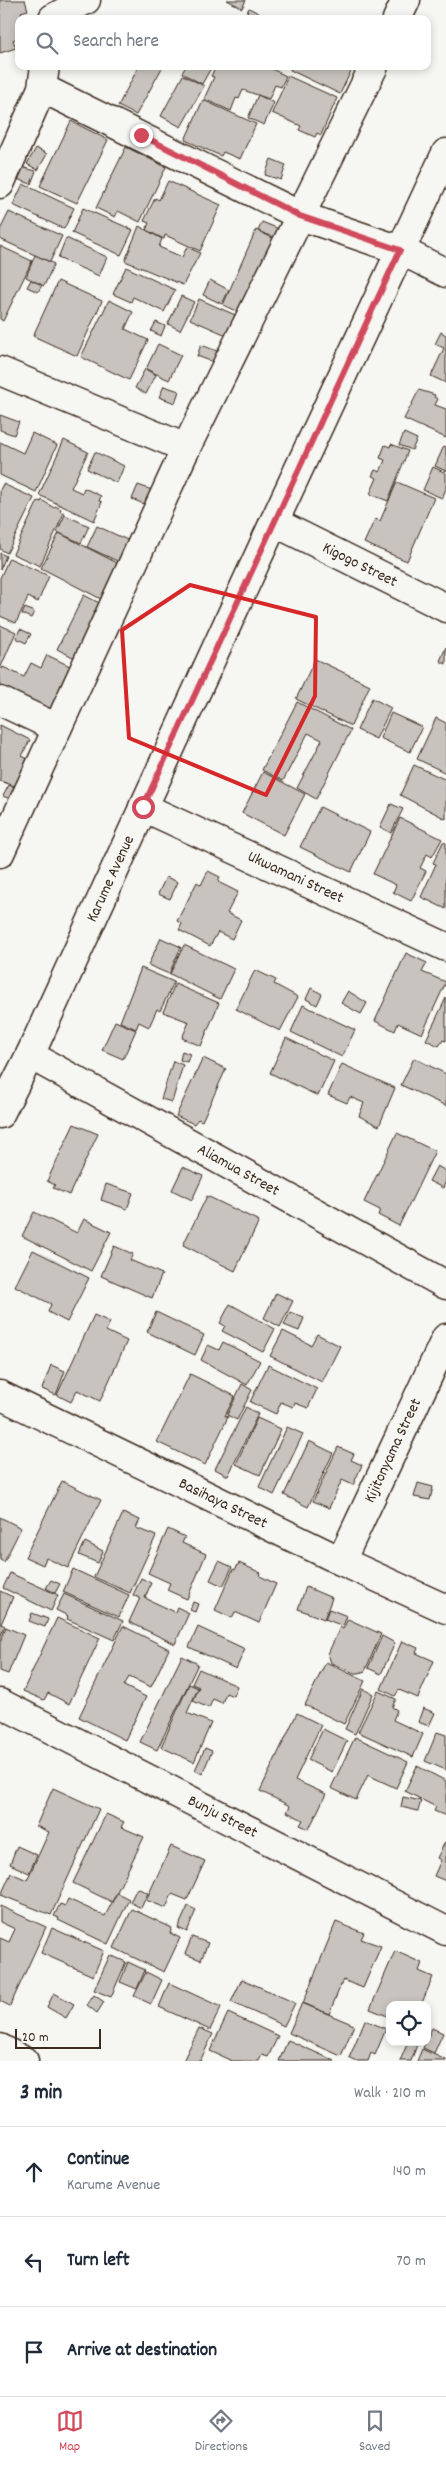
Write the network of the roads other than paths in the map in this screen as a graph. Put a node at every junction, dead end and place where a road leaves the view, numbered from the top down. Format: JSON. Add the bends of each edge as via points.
{"nodes":[{"id":1,"x":86,"y":0,"type":"edge"},
{"id":2,"x":406,"y":0,"type":"edge"},
{"id":3,"x":50,"y":12,"type":"edge"},
{"id":4,"x":399,"y":15,"type":"edge"},
{"id":5,"x":372,"y":70,"type":"edge"},
{"id":6,"x":43,"y":77,"type":"edge"},
{"id":7,"x":446,"y":153,"type":"edge"},
{"id":8,"x":0,"y":184,"type":"edge"},
{"id":9,"x":300,"y":216,"type":"junction"},
{"id":10,"x":400,"y":250,"type":"junction"},
{"id":11,"x":446,"y":274,"type":"edge"},
{"id":12,"x":0,"y":371,"type":"edge"},
{"id":13,"x":186,"y":448,"type":"junction"},
{"id":14,"x":274,"y":522,"type":"junction"},
{"id":15,"x":446,"y":608,"type":"edge"},
{"id":16,"x":0,"y":701,"type":"edge"},
{"id":17,"x":57,"y":728,"type":"junction"},
{"id":18,"x":143,"y":807,"type":"junction"},
{"id":19,"x":0,"y":852,"type":"edge"},
{"id":20,"x":446,"y":947,"type":"edge"},
{"id":21,"x":30,"y":1055,"type":"junction"},
{"id":22,"x":0,"y":1114,"type":"edge"},
{"id":23,"x":446,"y":1284,"type":"edge"},
{"id":24,"x":446,"y":1338,"type":"edge"},
{"id":25,"x":0,"y":1395,"type":"edge"},
{"id":26,"x":341,"y":1561,"type":"junction"},
{"id":27,"x":446,"y":1609,"type":"edge"},
{"id":28,"x":0,"y":1703,"type":"edge"},
{"id":29,"x":446,"y":1931,"type":"edge"},
{"id":30,"x":0,"y":2048,"type":"edge"},
{"id":31,"x":24,"y":2061,"type":"edge"}],
"edges":[{"from":1,"to":3,"type":"street"},
{"from":2,"to":4,"type":"street"},
{"from":5,"to":9,"type":"street"},
{"from":6,"to":8,"type":"street"},
{"from":6,"to":9,"type":"street"},
{"from":7,"to":10,"type":"street","name":"Karume Avenue"},
{"from":9,"to":10,"type":"street"},
{"from":9,"to":13,"type":"street"},
{"from":10,"to":11,"type":"street"},
{"from":10,"to":14,"type":"street","name":"Karume Avenue"},
{"from":12,"to":13,"type":"street"},
{"from":13,"to":17,"type":"street"},
{"from":14,"to":15,"type":"street","name":"Kigogo Street"},
{"from":14,"to":18,"type":"street","name":"Karume Avenue"},
{"from":16,"to":17,"type":"street"},
{"from":17,"to":19,"type":"street"},
{"from":18,"to":20,"type":"street","name":"Ukwamani Street"},
{"from":18,"to":21,"type":"street","name":"Karume Avenue"},
{"from":21,"to":22,"type":"street","name":"Karume Avenue"},
{"from":21,"to":23,"type":"street","name":"Aliamua Street"},
{"from":24,"to":26,"type":"street","name":"Kijitonyama Street"},
{"from":25,"to":26,"type":"street","name":"Basihaya Street"},
{"from":26,"to":27,"type":"street","name":"Basihaya Street"},
{"from":28,"to":29,"type":"street","name":"Bunju Street"},
{"from":30,"to":31,"type":"street"}]}
